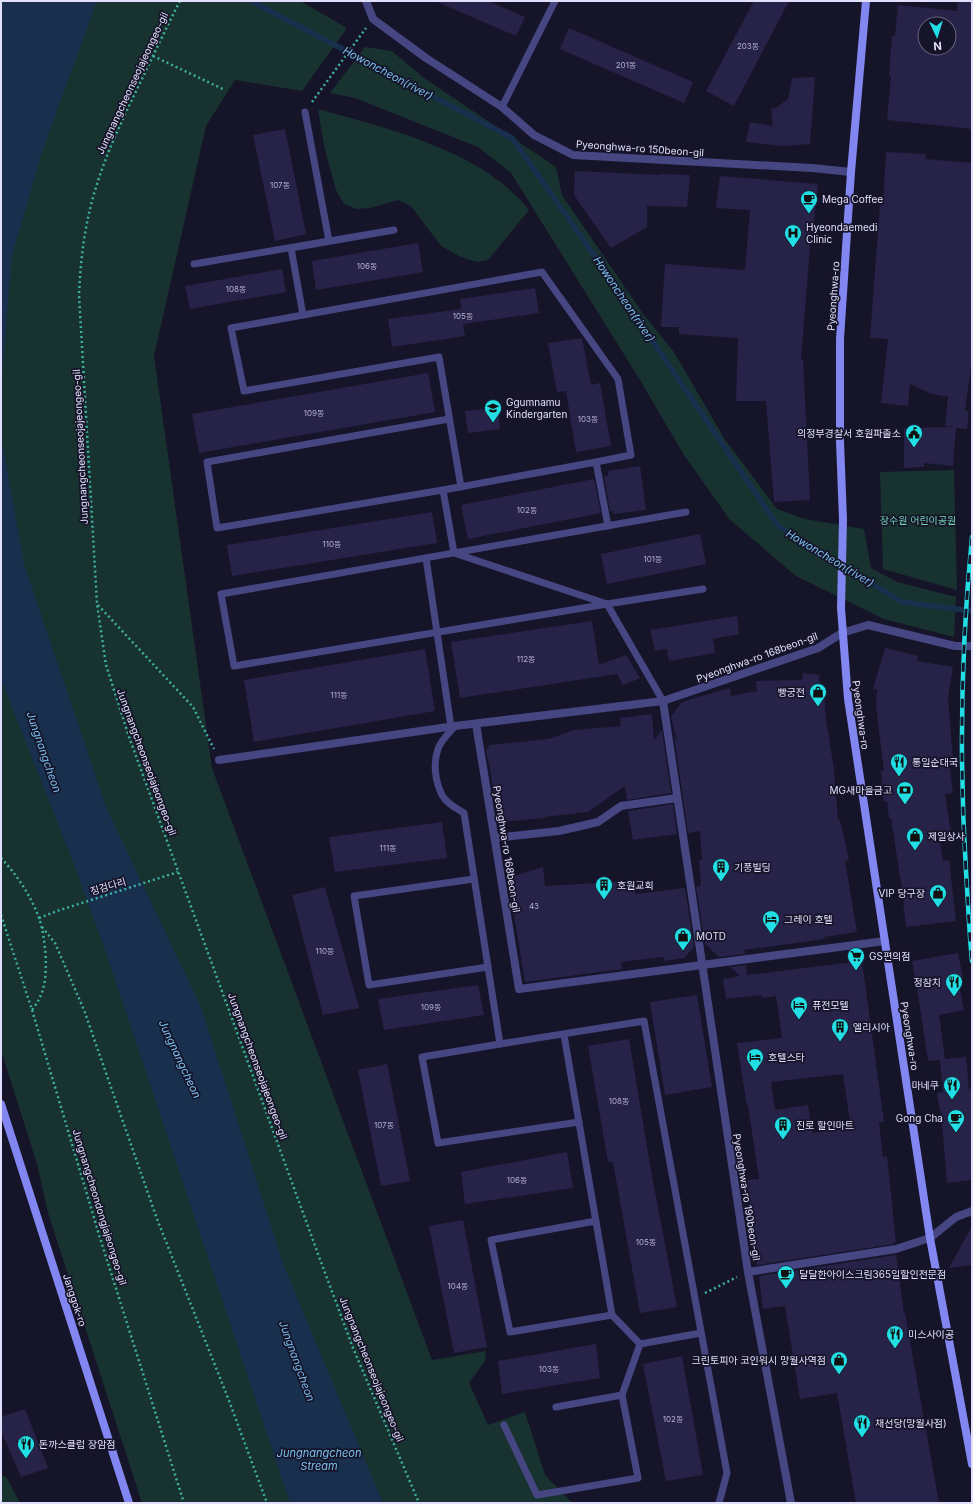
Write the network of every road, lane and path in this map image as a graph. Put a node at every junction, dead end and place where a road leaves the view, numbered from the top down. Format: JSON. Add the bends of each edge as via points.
{"nodes":[{"id":1,"x":180,"y":1,"type":"edge"},
{"id":2,"x":366,"y":1,"type":"edge"},
{"id":3,"x":555,"y":1,"type":"edge"},
{"id":4,"x":866,"y":1,"type":"edge"},
{"id":5,"x":362,"y":33,"type":"dead end"},
{"id":6,"x":153,"y":56,"type":"junction"},
{"id":7,"x":225,"y":90,"type":"dead end"},
{"id":8,"x":502,"y":107,"type":"junction"},
{"id":9,"x":305,"y":112,"type":"joint"},
{"id":10,"x":852,"y":172,"type":"junction"},
{"id":11,"x":329,"y":241,"type":"junction"},
{"id":12,"x":194,"y":264,"type":"dead end"},
{"id":13,"x":303,"y":315,"type":"junction"},
{"id":14,"x":449,"y":419,"type":"junction"},
{"id":15,"x":596,"y":462,"type":"junction"},
{"id":16,"x":461,"y":487,"type":"junction"},
{"id":17,"x":443,"y":490,"type":"junction"},
{"id":18,"x":686,"y":512,"type":"dead end"},
{"id":19,"x":608,"y":526,"type":"junction"},
{"id":20,"x":454,"y":553,"type":"junction"},
{"id":21,"x":426,"y":558,"type":"junction"},
{"id":22,"x":703,"y":589,"type":"dead end"},
{"id":23,"x":97,"y":604,"type":"junction"},
{"id":24,"x":607,"y":604,"type":"junction"},
{"id":25,"x":437,"y":632,"type":"junction"},
{"id":26,"x":842,"y":634,"type":"junction"},
{"id":27,"x":972,"y":646,"type":"edge"},
{"id":28,"x":663,"y":701,"type":"junction"},
{"id":29,"x":476,"y":724,"type":"junction"},
{"id":30,"x":453,"y":726,"type":"junction"},
{"id":31,"x":219,"y":760,"type":"joint"},
{"id":32,"x":677,"y":798,"type":"junction"},
{"id":33,"x":495,"y":838,"type":"junction"},
{"id":34,"x":1,"y":858,"type":"edge"},
{"id":35,"x":178,"y":872,"type":"junction"},
{"id":36,"x":474,"y":879,"type":"junction"},
{"id":37,"x":1,"y":915,"type":"edge"},
{"id":38,"x":39,"y":918,"type":"junction"},
{"id":39,"x":42,"y":927,"type":"junction"},
{"id":40,"x":885,"y":941,"type":"junction"},
{"id":41,"x":702,"y":965,"type":"junction"},
{"id":42,"x":488,"y":967,"type":"junction"},
{"id":43,"x":32,"y":1010,"type":"junction"},
{"id":44,"x":564,"y":1035,"type":"junction"},
{"id":45,"x":500,"y":1044,"type":"junction"},
{"id":46,"x":1,"y":1104,"type":"edge"},
{"id":47,"x":579,"y":1122,"type":"junction"},
{"id":48,"x":972,"y":1211,"type":"edge"},
{"id":49,"x":596,"y":1221,"type":"junction"},
{"id":50,"x":930,"y":1238,"type":"junction"},
{"id":51,"x":748,"y":1272,"type":"junction"},
{"id":52,"x":695,"y":1299,"type":"junction"},
{"id":53,"x":612,"y":1315,"type":"junction"},
{"id":54,"x":701,"y":1333,"type":"junction"},
{"id":55,"x":640,"y":1344,"type":"junction"},
{"id":56,"x":622,"y":1395,"type":"junction"},
{"id":57,"x":556,"y":1407,"type":"dead end"},
{"id":58,"x":504,"y":1425,"type":"dead end"},
{"id":59,"x":972,"y":1464,"type":"edge"},
{"id":60,"x":129,"y":1503,"type":"edge"},
{"id":61,"x":184,"y":1503,"type":"edge"},
{"id":62,"x":267,"y":1503,"type":"edge"},
{"id":63,"x":419,"y":1503,"type":"edge"},
{"id":64,"x":718,"y":1503,"type":"edge"},
{"id":65,"x":791,"y":1503,"type":"edge"}],
"edges":[{"from":1,"to":6,"type":"path","name":"Jungnangcheonseojajeongeo-gil"},
{"from":2,"to":8,"type":"street","name":"Pyeonghwa-ro 150beon-gil","via":[[373,19],[426,58]]},
{"from":3,"to":8,"type":"lane"},
{"from":4,"to":10,"type":"main road","name":"Pyeonghwa-ro"},
{"from":5,"to":9,"type":"path"},
{"from":6,"to":7,"type":"path"},
{"from":6,"to":23,"type":"path","name":"Jungnangcheonseojajeongeo-gil","via":[[117,130],[100,173],[86,228],[81,263],[79,295]]},
{"from":8,"to":10,"type":"street","name":"Pyeonghwa-ro 150beon-gil","via":[[534,135],[574,155]]},
{"from":9,"to":11,"type":"lane"},
{"from":10,"to":26,"type":"main road","name":"Pyeonghwa-ro","via":[[840,339]]},
{"from":11,"to":12,"type":"lane"},
{"from":11,"to":13,"type":"lane","via":[[394,230],[291,248]]},
{"from":13,"to":14,"type":"lane","via":[[231,328],[244,391],[439,356]]},
{"from":13,"to":15,"type":"lane","via":[[542,272],[618,378],[631,455]]},
{"from":14,"to":16,"type":"lane"},
{"from":14,"to":17,"type":"lane","via":[[207,462],[217,528]]},
{"from":15,"to":16,"type":"lane"},
{"from":15,"to":19,"type":"lane"},
{"from":16,"to":17,"type":"lane"},
{"from":17,"to":20,"type":"lane"},
{"from":18,"to":19,"type":"lane"},
{"from":19,"to":20,"type":"lane"},
{"from":20,"to":21,"type":"lane"},
{"from":20,"to":24,"type":"lane"},
{"from":21,"to":25,"type":"lane"},
{"from":21,"to":25,"type":"lane","via":[[221,594],[234,666]]},
{"from":22,"to":24,"type":"lane"},
{"from":23,"to":31,"type":"path","via":[[193,707]]},
{"from":23,"to":35,"type":"path","name":"Jungnangcheonseojajeongeo-gil","via":[[101,639],[112,686]]},
{"from":24,"to":25,"type":"lane"},
{"from":24,"to":28,"type":"lane"},
{"from":25,"to":30,"type":"lane"},
{"from":26,"to":27,"type":"street","name":"Pyeonghwa-ro 168beon-gil","via":[[868,625],[955,646]]},
{"from":26,"to":28,"type":"street","name":"Pyeonghwa-ro 168beon-gil","via":[[818,648]]},
{"from":26,"to":40,"type":"main road","name":"Pyeonghwa-ro","via":[[848,699]]},
{"from":28,"to":29,"type":"street","name":"Pyeonghwa-ro 168beon-gil"},
{"from":28,"to":32,"type":"street","name":"Pyeonghwa-ro 190beon-gil"},
{"from":29,"to":30,"type":"street"},
{"from":29,"to":33,"type":"street","name":"Pyeonghwa-ro 168beon-gil"},
{"from":30,"to":31,"type":"street"},
{"from":30,"to":36,"type":"lane","via":[[438,748],[436,769],[442,796],[449,804],[464,813]]},
{"from":32,"to":33,"type":"street","via":[[621,806],[598,822],[559,831]]},
{"from":32,"to":41,"type":"street","name":"Pyeonghwa-ro 190beon-gil"},
{"from":33,"to":41,"type":"street","name":"Pyeonghwa-ro 168beon-gil","via":[[519,989]]},
{"from":34,"to":38,"type":"path","via":[[16,875]]},
{"from":35,"to":38,"type":"path","name":"징검다리"},
{"from":35,"to":63,"type":"path","name":"Jungnangcheonseojajeongeo-gil","via":[[353,1348]]},
{"from":36,"to":42,"type":"lane"},
{"from":36,"to":42,"type":"lane","via":[[354,896],[369,985]]},
{"from":37,"to":43,"type":"path","name":"Jungnangcheondongjajeongeo-gil"},
{"from":38,"to":39,"type":"path"},
{"from":39,"to":43,"type":"path","via":[[44,984],[40,1000]]},
{"from":39,"to":62,"type":"path","via":[[55,944],[84,1010],[157,1219]]},
{"from":40,"to":41,"type":"street","name":"Pyeonghwa-ro 168beon-gil"},
{"from":40,"to":50,"type":"main road","name":"Pyeonghwa-ro"},
{"from":41,"to":51,"type":"street","name":"Pyeonghwa-ro 190beon-gil"},
{"from":42,"to":45,"type":"lane"},
{"from":43,"to":61,"type":"path","name":"Jungnangcheondongjajeongeo-gil","via":[[100,1238]]},
{"from":44,"to":45,"type":"lane"},
{"from":44,"to":47,"type":"lane"},
{"from":44,"to":52,"type":"lane","via":[[644,1021]]},
{"from":45,"to":47,"type":"lane","via":[[422,1057],[438,1143]]},
{"from":46,"to":60,"type":"main road","name":"Janggok-ro"},
{"from":47,"to":49,"type":"lane"},
{"from":48,"to":50,"type":"street","via":[[956,1217]]},
{"from":49,"to":53,"type":"lane"},
{"from":49,"to":53,"type":"lane","via":[[491,1240],[510,1332]]},
{"from":50,"to":51,"type":"street","name":"Pyeonghwa-ro 190beon-gil","via":[[896,1249]]},
{"from":50,"to":59,"type":"main road","name":"Pyeonghwa-ro"},
{"from":51,"to":52,"type":"path"},
{"from":51,"to":65,"type":"street"},
{"from":52,"to":54,"type":"lane"},
{"from":53,"to":55,"type":"lane"},
{"from":54,"to":55,"type":"lane"},
{"from":54,"to":64,"type":"lane","via":[[727,1473]]},
{"from":55,"to":56,"type":"lane"},
{"from":56,"to":57,"type":"lane"},
{"from":56,"to":58,"type":"lane","via":[[638,1478],[537,1495]]}]}
